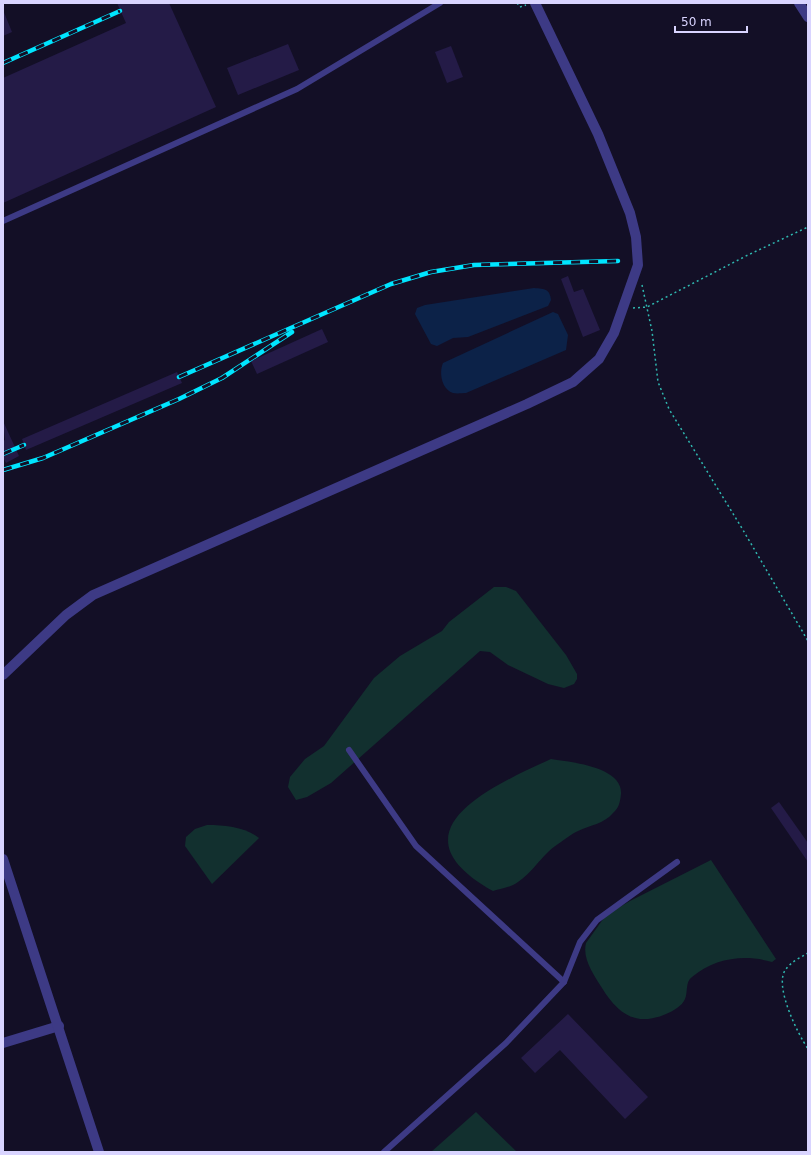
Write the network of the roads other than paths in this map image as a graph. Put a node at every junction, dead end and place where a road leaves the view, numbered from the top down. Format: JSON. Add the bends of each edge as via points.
{"nodes":[{"id":1,"x":440,"y":3,"type":"edge"},
{"id":2,"x":535,"y":3,"type":"edge"},
{"id":3,"x":799,"y":3,"type":"edge"},
{"id":4,"x":808,"y":17,"type":"edge"},
{"id":5,"x":3,"y":221,"type":"edge"},
{"id":6,"x":3,"y":676,"type":"edge"},
{"id":7,"x":348,"y":750,"type":"dead end"},
{"id":8,"x":3,"y":859,"type":"edge"},
{"id":9,"x":677,"y":862,"type":"dead end"},
{"id":10,"x":564,"y":982,"type":"junction"},
{"id":11,"x":59,"y":1026,"type":"junction"},
{"id":12,"x":3,"y":1043,"type":"edge"},
{"id":13,"x":99,"y":1152,"type":"edge"},
{"id":14,"x":384,"y":1152,"type":"edge"}],
"edges":[{"from":1,"to":5,"type":"lane","via":[[297,89]]},
{"from":2,"to":6,"type":"street","via":[[598,134],[630,214],[636,237],[638,265],[624,308],[599,359],[573,382],[371,474],[93,595],[66,615]]},
{"from":3,"to":4,"type":"street"},
{"from":7,"to":10,"type":"lane","via":[[416,846]]},
{"from":8,"to":11,"type":"street"},
{"from":9,"to":10,"type":"lane","via":[[597,920],[580,942]]},
{"from":10,"to":14,"type":"lane","via":[[506,1043]]},
{"from":11,"to":12,"type":"street"},
{"from":11,"to":13,"type":"street"}]}
